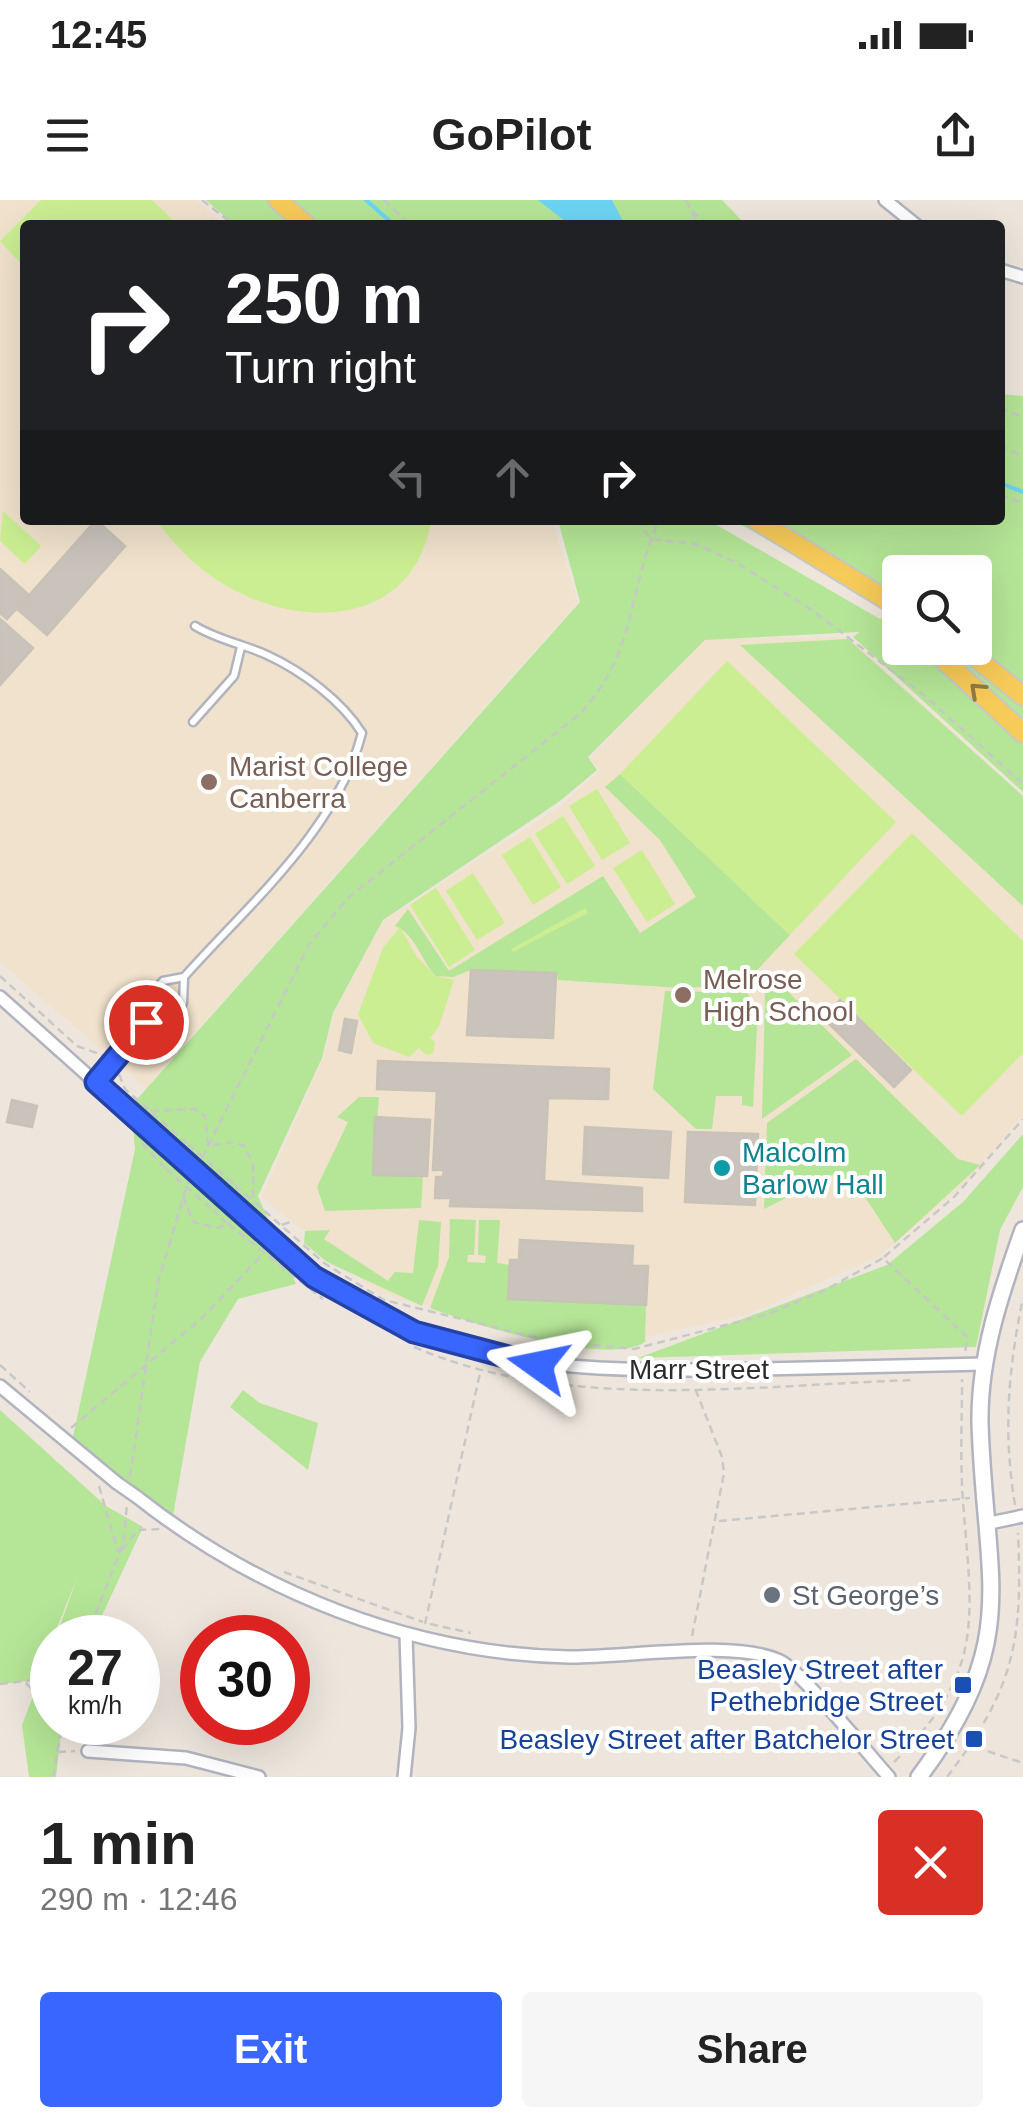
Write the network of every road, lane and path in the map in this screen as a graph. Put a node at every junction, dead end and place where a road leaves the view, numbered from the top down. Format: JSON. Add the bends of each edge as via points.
{"nodes":[{"id":1,"x":202,"y":200,"type":"edge"},
{"id":2,"x":278,"y":200,"type":"edge"},
{"id":3,"x":384,"y":200,"type":"edge"},
{"id":4,"x":686,"y":200,"type":"edge"},
{"id":5,"x":886,"y":200,"type":"edge"},
{"id":6,"x":691,"y":210,"type":"junction"},
{"id":7,"x":228,"y":220,"type":"edge"},
{"id":8,"x":300,"y":220,"type":"edge"},
{"id":9,"x":405,"y":220,"type":"edge"},
{"id":10,"x":696,"y":220,"type":"edge"},
{"id":11,"x":702,"y":220,"type":"edge"},
{"id":12,"x":910,"y":220,"type":"edge"},
{"id":13,"x":640,"y":525,"type":"edge"},
{"id":14,"x":658,"y":525,"type":"edge"},
{"id":15,"x":764,"y":525,"type":"edge"},
{"id":16,"x":651,"y":539,"type":"junction"},
{"id":17,"x":882,"y":599,"type":"edge"},
{"id":18,"x":195,"y":626,"type":"dead end"},
{"id":19,"x":240,"y":648,"type":"junction"},
{"id":20,"x":949,"y":665,"type":"edge"},
{"id":21,"x":985,"y":665,"type":"edge"},
{"id":22,"x":1023,"y":696,"type":"edge"},
{"id":23,"x":193,"y":722,"type":"dead end"},
{"id":24,"x":1023,"y":733,"type":"edge"},
{"id":25,"x":1023,"y":784,"type":"edge"},
{"id":26,"x":0,"y":976,"type":"edge"},
{"id":27,"x":184,"y":977,"type":"junction"},
{"id":28,"x":0,"y":997,"type":"edge"},
{"id":29,"x":146,"y":1022,"type":"junction"},
{"id":30,"x":112,"y":1062,"type":"junction"},
{"id":31,"x":96,"y":1082,"type":"junction"},
{"id":32,"x":150,"y":1111,"type":"junction"},
{"id":33,"x":1023,"y":1119,"type":"edge"},
{"id":34,"x":208,"y":1146,"type":"junction"},
{"id":35,"x":198,"y":1164,"type":"dead end"},
{"id":36,"x":166,"y":1169,"type":"dead end"},
{"id":37,"x":191,"y":1176,"type":"dead end"},
{"id":38,"x":182,"y":1194,"type":"junction"},
{"id":39,"x":253,"y":1201,"type":"junction"},
{"id":40,"x":290,"y":1222,"type":"dead end"},
{"id":41,"x":228,"y":1224,"type":"junction"},
{"id":42,"x":280,"y":1225,"type":"junction"},
{"id":43,"x":1023,"y":1230,"type":"edge"},
{"id":44,"x":263,"y":1254,"type":"junction"},
{"id":45,"x":882,"y":1258,"type":"junction"},
{"id":46,"x":1023,"y":1298,"type":"edge"},
{"id":47,"x":334,"y":1305,"type":"dead end"},
{"id":48,"x":401,"y":1341,"type":"dead end"},
{"id":49,"x":143,"y":1369,"type":"junction"},
{"id":50,"x":984,"y":1370,"type":"junction"},
{"id":51,"x":480,"y":1371,"type":"junction"},
{"id":52,"x":963,"y":1372,"type":"junction"},
{"id":53,"x":926,"y":1380,"type":"dead end"},
{"id":54,"x":0,"y":1386,"type":"edge"},
{"id":55,"x":695,"y":1386,"type":"junction"},
{"id":56,"x":70,"y":1428,"type":"dead end"},
{"id":57,"x":125,"y":1494,"type":"junction"},
{"id":58,"x":962,"y":1498,"type":"junction"},
{"id":59,"x":986,"y":1498,"type":"junction"},
{"id":60,"x":1020,"y":1517,"type":"edge"},
{"id":61,"x":718,"y":1521,"type":"junction"},
{"id":62,"x":990,"y":1523,"type":"junction"},
{"id":63,"x":162,"y":1529,"type":"dead end"},
{"id":64,"x":1020,"y":1532,"type":"edge"},
{"id":65,"x":119,"y":1554,"type":"junction"},
{"id":66,"x":278,"y":1570,"type":"dead end"},
{"id":67,"x":95,"y":1615,"type":"edge"},
{"id":68,"x":425,"y":1623,"type":"junction"},
{"id":69,"x":474,"y":1633,"type":"dead end"},
{"id":70,"x":406,"y":1635,"type":"junction"},
{"id":71,"x":422,"y":1638,"type":"junction"},
{"id":72,"x":689,"y":1654,"type":"junction"},
{"id":73,"x":30,"y":1681,"type":"edge"},
{"id":74,"x":25,"y":1682,"type":"junction"},
{"id":75,"x":0,"y":1684,"type":"edge"},
{"id":76,"x":30,"y":1688,"type":"edge"},
{"id":77,"x":954,"y":1739,"type":"junction"},
{"id":78,"x":57,"y":1745,"type":"edge"},
{"id":79,"x":970,"y":1746,"type":"junction"},
{"id":80,"x":88,"y":1751,"type":"joint"},
{"id":81,"x":56,"y":1752,"type":"junction"},
{"id":82,"x":1023,"y":1764,"type":"edge"},
{"id":83,"x":886,"y":1774,"type":"edge"},
{"id":84,"x":53,"y":1777,"type":"edge"},
{"id":85,"x":259,"y":1777,"type":"edge"},
{"id":86,"x":404,"y":1777,"type":"edge"},
{"id":87,"x":919,"y":1777,"type":"edge"},
{"id":88,"x":947,"y":1777,"type":"edge"}],
"edges":[{"from":1,"to":7,"type":"path"},
{"from":2,"to":8,"type":"main road"},
{"from":3,"to":9,"type":"path"},
{"from":4,"to":6,"type":"path"},
{"from":5,"to":12,"type":"street"},
{"from":6,"to":10,"type":"path"},
{"from":6,"to":11,"type":"path"},
{"from":13,"to":16,"type":"path"},
{"from":14,"to":16,"type":"path"},
{"from":15,"to":17,"type":"main road"},
{"from":16,"to":25,"type":"path","via":[[696,544],[812,610],[925,696]]},
{"from":16,"to":34,"type":"path","via":[[626,641],[600,692],[330,917]]},
{"from":18,"to":19,"type":"lane"},
{"from":19,"to":23,"type":"lane","via":[[234,676]]},
{"from":19,"to":27,"type":"lane","via":[[265,654],[347,708],[362,732],[333,804]]},
{"from":24,"to":20,"type":"main road","one_way":true},
{"from":21,"to":22,"type":"main road"},
{"from":26,"to":30,"type":"path","via":[[76,1046]]},
{"from":27,"to":29,"type":"lane","via":[[163,982],[142,1004]]},
{"from":27,"to":29,"type":"lane","via":[[183,1003],[164,1026]]},
{"from":28,"to":31,"type":"street","name":"Marr Street"},
{"from":29,"to":30,"type":"lane"},
{"from":30,"to":31,"type":"lane"},
{"from":30,"to":32,"type":"path","via":[[125,1088]]},
{"from":31,"to":52,"type":"street","name":"Marr Street","bridge":true,"via":[[314,1277],[414,1332],[538,1365]]},
{"from":32,"to":34,"type":"path","via":[[195,1108],[205,1116]]},
{"from":32,"to":39,"type":"path","bridge":true},
{"from":33,"to":45,"type":"path","via":[[954,1197]]},
{"from":34,"to":35,"type":"path"},
{"from":34,"to":39,"type":"path","via":[[234,1142],[250,1152]]},
{"from":36,"to":41,"type":"path","bridge":true},
{"from":37,"to":38,"type":"path"},
{"from":38,"to":41,"type":"path","via":[[194,1222]]},
{"from":38,"to":49,"type":"path"},
{"from":39,"to":42,"type":"path"},
{"from":40,"to":42,"type":"path"},
{"from":41,"to":44,"type":"path"},
{"from":42,"to":45,"type":"path","via":[[324,1263],[396,1306],[550,1342],[634,1350],[768,1314]]},
{"from":43,"to":50,"type":"main road"},
{"from":44,"to":47,"type":"path"},
{"from":44,"to":49,"type":"path"},
{"from":45,"to":52,"type":"path","via":[[966,1337]]},
{"from":46,"to":60,"type":"path","via":[[1008,1373],[1006,1446]]},
{"from":48,"to":51,"type":"path"},
{"from":49,"to":56,"type":"path"},
{"from":49,"to":57,"type":"path"},
{"from":50,"to":52,"type":"street","name":"Marr Street"},
{"from":50,"to":52,"type":"path"},
{"from":50,"to":59,"type":"main road"},
{"from":51,"to":55,"type":"path","via":[[607,1389]]},
{"from":51,"to":68,"type":"path"},
{"from":52,"to":58,"type":"path"},
{"from":53,"to":55,"type":"path"},
{"from":54,"to":57,"type":"street"},
{"from":55,"to":61,"type":"path","via":[[722,1457]]},
{"from":57,"to":65,"type":"path"},
{"from":57,"to":65,"type":"path","via":[[98,1485]]},
{"from":57,"to":70,"type":"street","via":[[256,1576]]},
{"from":58,"to":59,"type":"path"},
{"from":58,"to":61,"type":"path"},
{"from":58,"to":83,"type":"path","via":[[973,1600],[963,1662],[945,1699]]},
{"from":59,"to":62,"type":"main road"},
{"from":60,"to":62,"type":"street"},
{"from":60,"to":64,"type":"path"},
{"from":61,"to":72,"type":"path"},
{"from":62,"to":77,"type":"main road","via":[[1002,1616],[995,1660]]},
{"from":63,"to":65,"type":"path","via":[[138,1530]]},
{"from":64,"to":79,"type":"path","via":[[1023,1602],[1016,1646],[990,1715]]},
{"from":65,"to":67,"type":"path"},
{"from":66,"to":68,"type":"path"},
{"from":68,"to":69,"type":"path"},
{"from":68,"to":71,"type":"path"},
{"from":70,"to":71,"type":"street"},
{"from":70,"to":86,"type":"street"},
{"from":71,"to":72,"type":"street","via":[[566,1657]]},
{"from":72,"to":83,"type":"street","via":[[748,1652],[783,1662]]},
{"from":73,"to":74,"type":"path"},
{"from":74,"to":75,"type":"path"},
{"from":74,"to":76,"type":"path"},
{"from":77,"to":79,"type":"path"},
{"from":77,"to":87,"type":"main road"},
{"from":78,"to":81,"type":"path"},
{"from":79,"to":82,"type":"path"},
{"from":79,"to":88,"type":"path"},
{"from":80,"to":81,"type":"path"},
{"from":80,"to":85,"type":"street","via":[[186,1758]]},
{"from":81,"to":84,"type":"path"}]}
